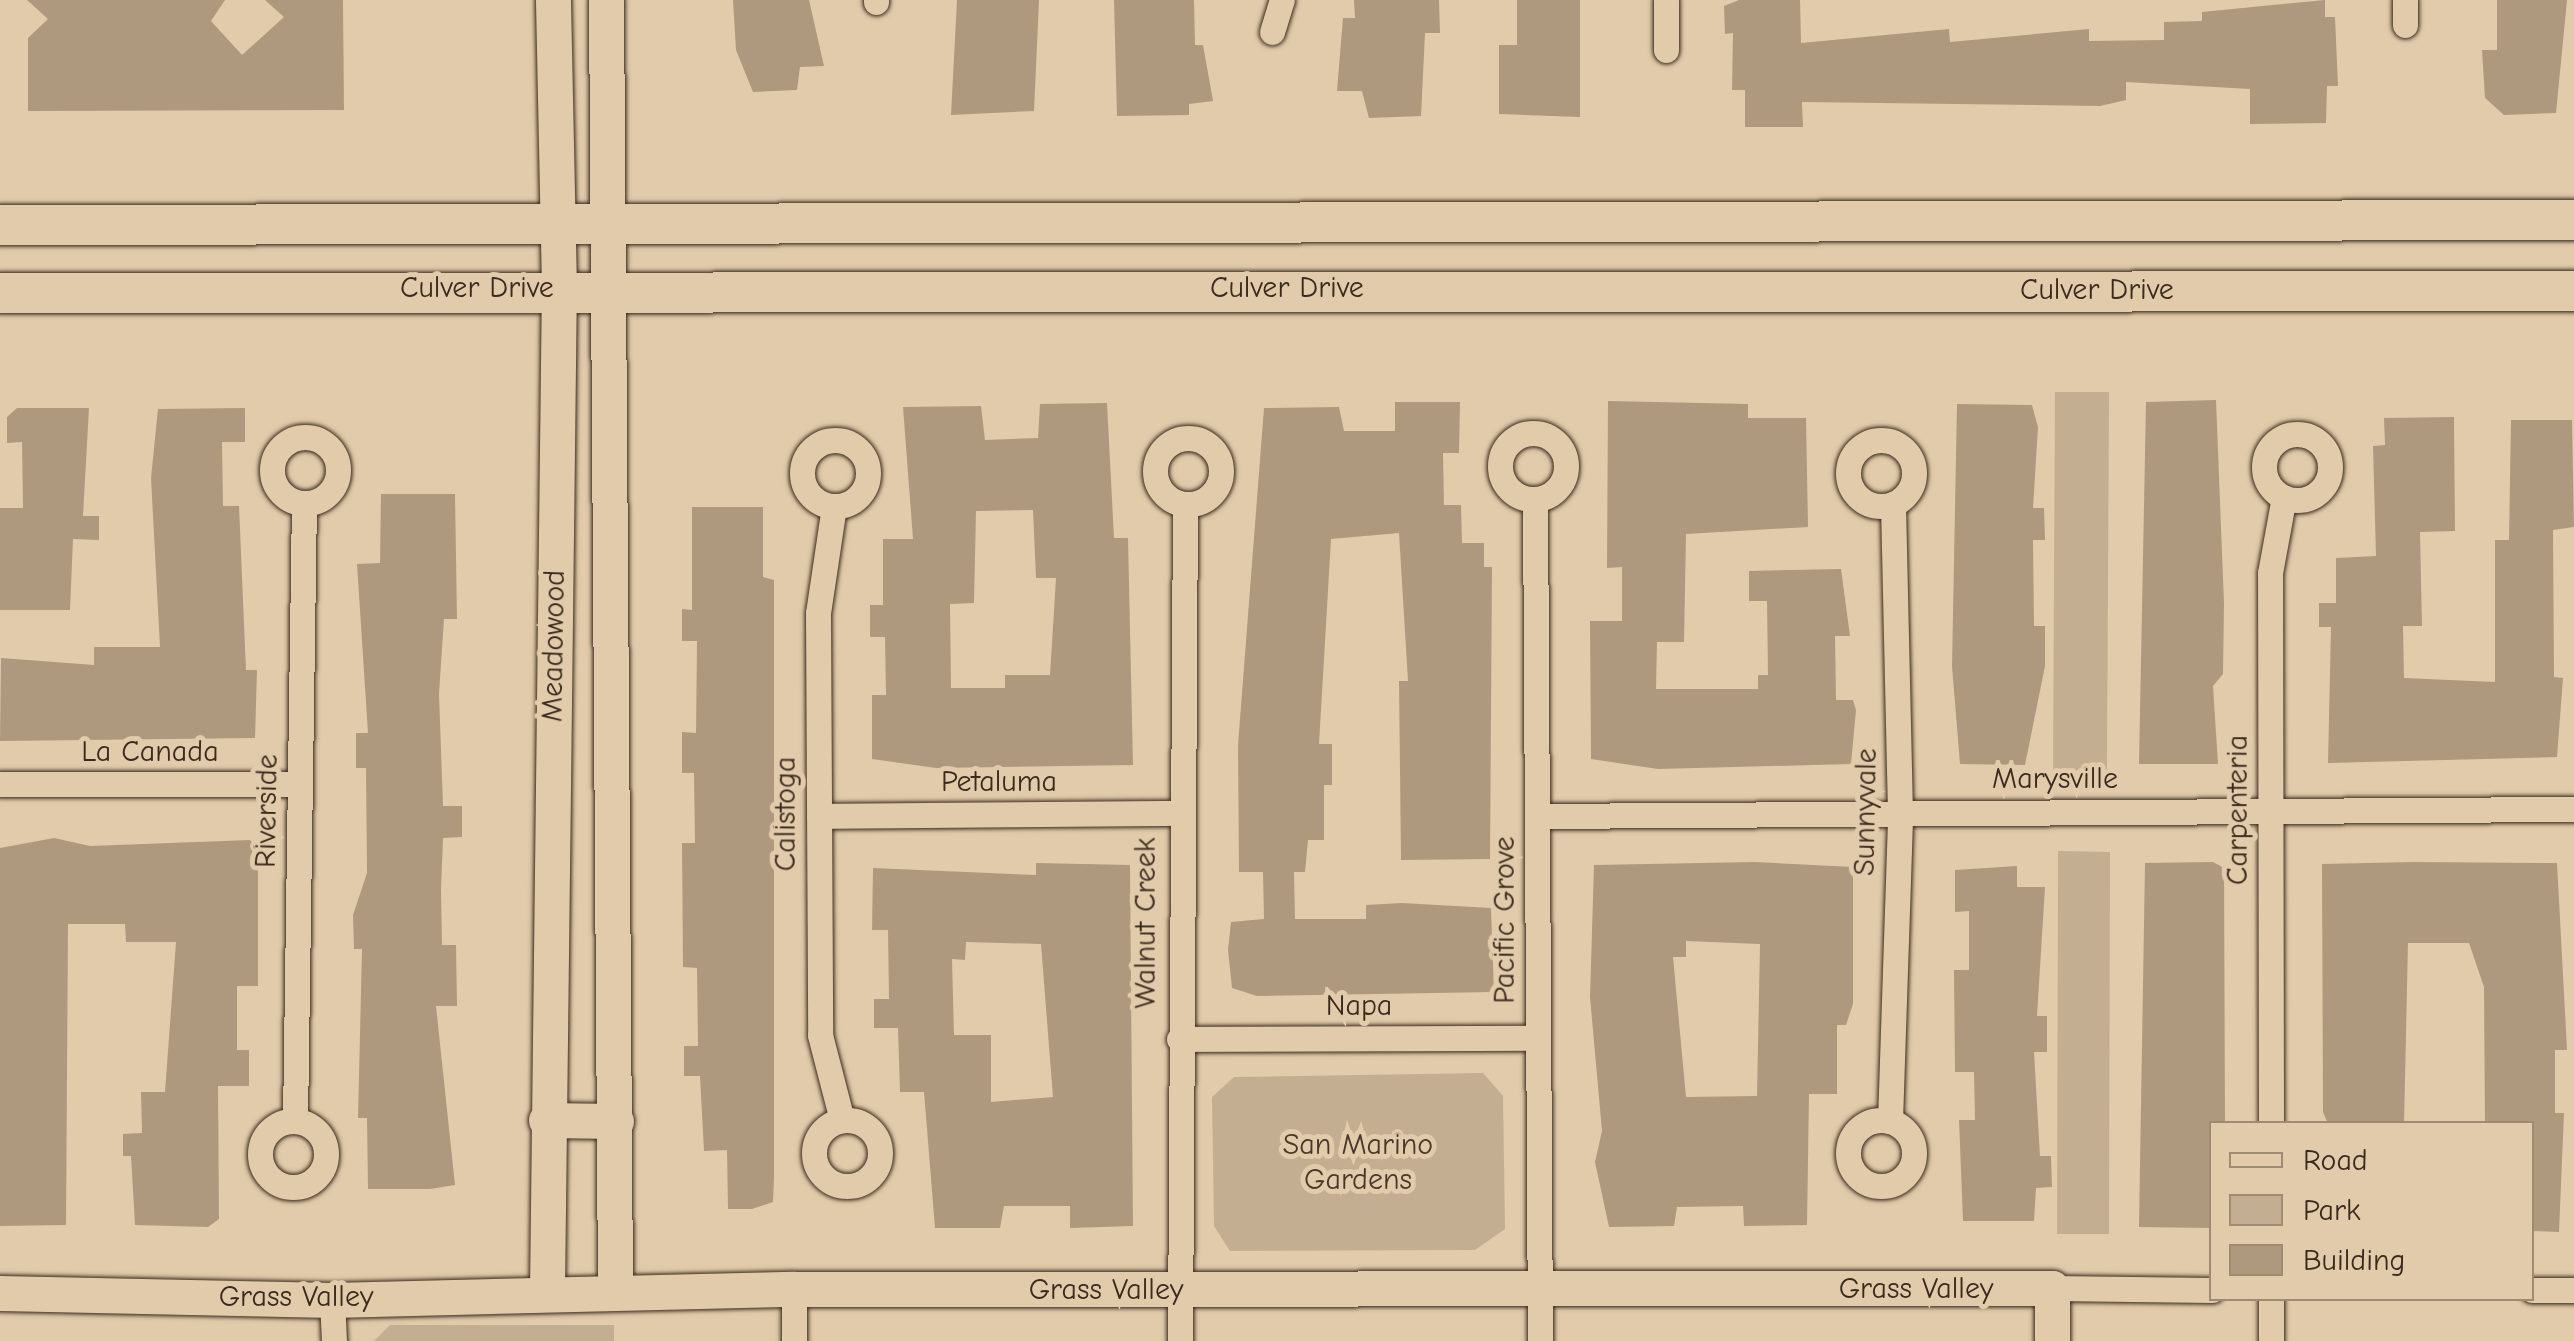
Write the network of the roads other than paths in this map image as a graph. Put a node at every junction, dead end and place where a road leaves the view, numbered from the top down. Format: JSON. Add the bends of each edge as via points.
{"nodes":[{"id":1,"x":553,"y":0,"type":"edge"},
{"id":2,"x":606,"y":0,"type":"edge"},
{"id":3,"x":1282,"y":0,"type":"edge"},
{"id":4,"x":1666,"y":0,"type":"edge"},
{"id":5,"x":1272,"y":32,"type":"dead end"},
{"id":6,"x":1666,"y":50,"type":"dead end"},
{"id":7,"x":2574,"y":220,"type":"edge"},
{"id":8,"x":0,"y":225,"type":"edge"},
{"id":9,"x":607,"y":226,"type":"junction"},
{"id":10,"x":556,"y":228,"type":"junction"},
{"id":11,"x":606,"y":287,"type":"junction"},
{"id":12,"x":559,"y":288,"type":"junction"},
{"id":13,"x":2574,"y":290,"type":"edge"},
{"id":14,"x":0,"y":293,"type":"edge"},
{"id":15,"x":2284,"y":497,"type":"dead end"},
{"id":16,"x":1535,"y":499,"type":"dead end"},
{"id":17,"x":304,"y":503,"type":"dead end"},
{"id":18,"x":1185,"y":504,"type":"dead end"},
{"id":19,"x":1893,"y":504,"type":"dead end"},
{"id":20,"x":834,"y":506,"type":"dead end"},
{"id":21,"x":0,"y":784,"type":"edge"},
{"id":22,"x":300,"y":784,"type":"junction"},
{"id":23,"x":2574,"y":809,"type":"edge"},
{"id":24,"x":2271,"y":810,"type":"junction"},
{"id":25,"x":1178,"y":813,"type":"junction"},
{"id":26,"x":1900,"y":813,"type":"junction"},
{"id":27,"x":819,"y":816,"type":"junction"},
{"id":28,"x":1537,"y":816,"type":"junction"},
{"id":29,"x":1538,"y":1038,"type":"junction"},
{"id":30,"x":1179,"y":1040,"type":"junction"},
{"id":31,"x":842,"y":1120,"type":"dead end"},
{"id":32,"x":296,"y":1121,"type":"dead end"},
{"id":33,"x":1890,"y":1121,"type":"dead end"},
{"id":34,"x":2271,"y":1121,"type":"edge"},
{"id":35,"x":545,"y":1134,"type":"junction"},
{"id":36,"x":616,"y":1136,"type":"junction"},
{"id":37,"x":2052,"y":1288,"type":"junction"},
{"id":38,"x":794,"y":1289,"type":"junction"},
{"id":39,"x":1180,"y":1290,"type":"junction"},
{"id":40,"x":2209,"y":1290,"type":"edge"},
{"id":41,"x":2534,"y":1290,"type":"edge"},
{"id":42,"x":2574,"y":1290,"type":"edge"},
{"id":43,"x":615,"y":1291,"type":"junction"},
{"id":44,"x":547,"y":1292,"type":"junction"},
{"id":45,"x":1540,"y":1292,"type":"junction"},
{"id":46,"x":0,"y":1293,"type":"edge"},
{"id":47,"x":332,"y":1300,"type":"junction"},
{"id":48,"x":2271,"y":1301,"type":"edge"},
{"id":49,"x":334,"y":1341,"type":"edge"},
{"id":50,"x":794,"y":1341,"type":"edge"},
{"id":51,"x":1180,"y":1341,"type":"edge"},
{"id":52,"x":1540,"y":1341,"type":"edge"},
{"id":53,"x":2052,"y":1341,"type":"edge"},
{"id":54,"x":2271,"y":1341,"type":"edge"}],
"edges":[{"from":1,"to":10,"type":"street","name":"Meadowood"},
{"from":2,"to":9,"type":"street","name":"Meadowood"},
{"from":3,"to":5,"type":"street"},
{"from":4,"to":6,"type":"street"},
{"from":7,"to":9,"type":"main road","name":"Culver Drive"},
{"from":8,"to":10,"type":"main road","name":"Culver Drive"},
{"from":9,"to":10,"type":"main road","name":"Culver Drive"},
{"from":9,"to":11,"type":"street","name":"Meadowood"},
{"from":10,"to":12,"type":"street","name":"Meadowood"},
{"from":11,"to":12,"type":"main road","name":"Culver Drive"},
{"from":11,"to":13,"type":"main road","name":"Culver Drive"},
{"from":11,"to":36,"type":"street","name":"Meadowood"},
{"from":12,"to":14,"type":"main road","name":"Culver Drive"},
{"from":12,"to":35,"type":"street","name":"Meadowood"},
{"from":15,"to":24,"type":"street","name":"Carpenteria","via":[[2270,573]]},
{"from":16,"to":28,"type":"street","name":"Pacific Grove"},
{"from":17,"to":22,"type":"street","name":"Riverside"},
{"from":18,"to":25,"type":"street","name":"Walnut Creek"},
{"from":19,"to":26,"type":"street","name":"Sunnyvale"},
{"from":20,"to":27,"type":"street","name":"Calistoga","via":[[818,614]]},
{"from":21,"to":22,"type":"street","name":"La Canada"},
{"from":22,"to":32,"type":"street","name":"Riverside"},
{"from":23,"to":24,"type":"street","name":"Marysville"},
{"from":24,"to":26,"type":"street","name":"Marysville"},
{"from":24,"to":34,"type":"street","name":"Carpenteria"},
{"from":25,"to":27,"type":"street","name":"Petaluma"},
{"from":25,"to":30,"type":"street","name":"Walnut Creek"},
{"from":26,"to":28,"type":"street","name":"Marysville"},
{"from":26,"to":33,"type":"street","name":"Sunnyvale"},
{"from":27,"to":31,"type":"street","name":"Calistoga","via":[[820,1035]]},
{"from":28,"to":29,"type":"street","name":"Pacific Grove"},
{"from":29,"to":30,"type":"street","name":"Napa"},
{"from":29,"to":45,"type":"street","name":"Pacific Grove"},
{"from":30,"to":39,"type":"street","name":"Walnut Creek"},
{"from":35,"to":36,"type":"street"},
{"from":35,"to":44,"type":"street","name":"Meadowood"},
{"from":36,"to":43,"type":"street","name":"Meadowood"},
{"from":37,"to":40,"type":"street","name":"Grass Valley"},
{"from":37,"to":45,"type":"street","name":"Grass Valley"},
{"from":37,"to":53,"type":"street"},
{"from":38,"to":39,"type":"street","name":"Grass Valley"},
{"from":38,"to":43,"type":"street","name":"Grass Valley"},
{"from":38,"to":50,"type":"street"},
{"from":39,"to":45,"type":"street","name":"Grass Valley"},
{"from":39,"to":51,"type":"street","name":"Walnut Creek"},
{"from":41,"to":42,"type":"street"},
{"from":43,"to":44,"type":"street","name":"Grass Valley"},
{"from":44,"to":47,"type":"street","name":"Grass Valley"},
{"from":45,"to":52,"type":"street","name":"Pacific Grove"},
{"from":46,"to":47,"type":"street","name":"Grass Valley"},
{"from":47,"to":49,"type":"street"},
{"from":48,"to":54,"type":"street"}]}
